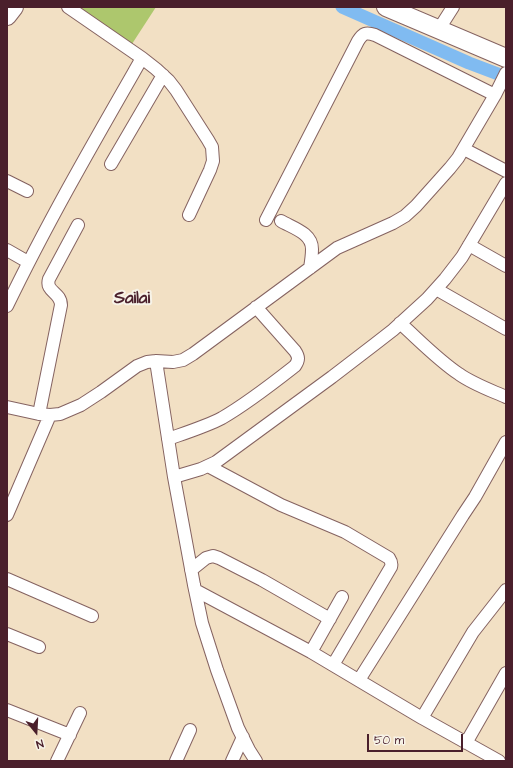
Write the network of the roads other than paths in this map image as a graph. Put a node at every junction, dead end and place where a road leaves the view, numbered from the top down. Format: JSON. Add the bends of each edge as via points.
{"nodes":[{"id":1,"x":14,"y":7,"type":"edge"},
{"id":2,"x":68,"y":7,"type":"edge"},
{"id":3,"x":386,"y":7,"type":"edge"},
{"id":4,"x":453,"y":7,"type":"edge"},
{"id":5,"x":7,"y":16,"type":"edge"},
{"id":6,"x":439,"y":29,"type":"junction"},
{"id":7,"x":142,"y":58,"type":"junction"},
{"id":8,"x":506,"y":58,"type":"edge"},
{"id":9,"x":163,"y":75,"type":"junction"},
{"id":10,"x":504,"y":77,"type":"edge"},
{"id":11,"x":495,"y":95,"type":"junction"},
{"id":12,"x":464,"y":148,"type":"junction"},
{"id":13,"x":111,"y":164,"type":"dead end"},
{"id":14,"x":506,"y":171,"type":"edge"},
{"id":15,"x":7,"y":181,"type":"edge"},
{"id":16,"x":506,"y":183,"type":"edge"},
{"id":17,"x":27,"y":191,"type":"dead end"},
{"id":18,"x":502,"y":200,"type":"edge"},
{"id":19,"x":189,"y":215,"type":"dead end"},
{"id":20,"x":266,"y":220,"type":"dead end"},
{"id":21,"x":281,"y":221,"type":"dead end"},
{"id":22,"x":78,"y":225,"type":"dead end"},
{"id":23,"x":469,"y":245,"type":"junction"},
{"id":24,"x":7,"y":250,"type":"edge"},
{"id":25,"x":28,"y":262,"type":"junction"},
{"id":26,"x":506,"y":266,"type":"edge"},
{"id":27,"x":310,"y":268,"type":"junction"},
{"id":28,"x":436,"y":289,"type":"junction"},
{"id":29,"x":7,"y":306,"type":"edge"},
{"id":30,"x":256,"y":307,"type":"junction"},
{"id":31,"x":400,"y":323,"type":"junction"},
{"id":32,"x":506,"y":329,"type":"edge"},
{"id":33,"x":156,"y":362,"type":"junction"},
{"id":34,"x":506,"y":397,"type":"edge"},
{"id":35,"x":7,"y":407,"type":"edge"},
{"id":36,"x":44,"y":415,"type":"junction"},
{"id":37,"x":168,"y":439,"type":"junction"},
{"id":38,"x":506,"y":442,"type":"edge"},
{"id":39,"x":208,"y":466,"type":"junction"},
{"id":40,"x":174,"y":477,"type":"junction"},
{"id":41,"x":7,"y":515,"type":"edge"},
{"id":42,"x":191,"y":570,"type":"junction"},
{"id":43,"x":7,"y":578,"type":"edge"},
{"id":44,"x":195,"y":590,"type":"junction"},
{"id":45,"x":506,"y":590,"type":"edge"},
{"id":46,"x":342,"y":597,"type":"dead end"},
{"id":47,"x":92,"y":616,"type":"dead end"},
{"id":48,"x":330,"y":619,"type":"junction"},
{"id":49,"x":7,"y":634,"type":"edge"},
{"id":50,"x":39,"y":647,"type":"dead end"},
{"id":51,"x":311,"y":652,"type":"junction"},
{"id":52,"x":333,"y":665,"type":"junction"},
{"id":53,"x":506,"y":674,"type":"edge"},
{"id":54,"x":359,"y":680,"type":"junction"},
{"id":55,"x":7,"y":710,"type":"edge"},
{"id":56,"x":80,"y":713,"type":"dead end"},
{"id":57,"x":422,"y":718,"type":"junction"},
{"id":58,"x":190,"y":730,"type":"dead end"},
{"id":59,"x":70,"y":735,"type":"junction"},
{"id":60,"x":243,"y":737,"type":"junction"},
{"id":61,"x":466,"y":743,"type":"junction"},
{"id":62,"x":477,"y":756,"type":"edge"},
{"id":63,"x":57,"y":761,"type":"edge"},
{"id":64,"x":176,"y":761,"type":"edge"},
{"id":65,"x":232,"y":761,"type":"edge"},
{"id":66,"x":256,"y":761,"type":"edge"},
{"id":67,"x":499,"y":761,"type":"edge"}],
"edges":[{"from":1,"to":5,"type":"main road"},
{"from":2,"to":7,"type":"street"},
{"from":3,"to":6,"type":"main road"},
{"from":4,"to":6,"type":"street"},
{"from":6,"to":8,"type":"main road"},
{"from":7,"to":9,"type":"street"},
{"from":7,"to":25,"type":"street"},
{"from":9,"to":13,"type":"street"},
{"from":9,"to":19,"type":"street","via":[[180,96],[213,152],[210,170]]},
{"from":10,"to":11,"type":"street"},
{"from":11,"to":12,"type":"street"},
{"from":11,"to":20,"type":"street","via":[[375,35],[369,33],[361,36]]},
{"from":12,"to":14,"type":"street"},
{"from":12,"to":27,"type":"street","via":[[450,168],[405,216],[378,231],[336,248]]},
{"from":15,"to":17,"type":"street"},
{"from":16,"to":18,"type":"street"},
{"from":18,"to":23,"type":"street"},
{"from":21,"to":27,"type":"street","via":[[306,234],[312,244]]},
{"from":22,"to":36,"type":"street","via":[[48,284],[60,297],[62,305]]},
{"from":23,"to":26,"type":"street"},
{"from":23,"to":28,"type":"street"},
{"from":24,"to":25,"type":"street"},
{"from":25,"to":29,"type":"street"},
{"from":27,"to":30,"type":"street"},
{"from":28,"to":31,"type":"street"},
{"from":28,"to":32,"type":"street"},
{"from":30,"to":33,"type":"street","via":[[183,360]]},
{"from":30,"to":37,"type":"street","via":[[296,350],[299,361],[296,366],[220,419]]},
{"from":31,"to":34,"type":"street","via":[[458,373],[483,388]]},
{"from":31,"to":39,"type":"street","via":[[332,377]]},
{"from":33,"to":36,"type":"street","via":[[137,366],[81,405],[60,414]]},
{"from":33,"to":37,"type":"street"},
{"from":35,"to":36,"type":"street"},
{"from":36,"to":41,"type":"street"},
{"from":37,"to":40,"type":"street"},
{"from":38,"to":54,"type":"street","via":[[475,496]]},
{"from":39,"to":40,"type":"street"},
{"from":39,"to":52,"type":"street","via":[[281,505],[344,532],[391,561],[391,568]]},
{"from":40,"to":42,"type":"street"},
{"from":42,"to":44,"type":"street"},
{"from":42,"to":48,"type":"street","via":[[206,558],[219,558]]},
{"from":43,"to":47,"type":"street"},
{"from":44,"to":51,"type":"street"},
{"from":44,"to":60,"type":"street","via":[[202,624],[217,670]]},
{"from":45,"to":57,"type":"street","via":[[473,632]]},
{"from":46,"to":48,"type":"street"},
{"from":48,"to":51,"type":"street"},
{"from":49,"to":50,"type":"street"},
{"from":51,"to":52,"type":"street"},
{"from":52,"to":54,"type":"street"},
{"from":53,"to":61,"type":"street"},
{"from":54,"to":57,"type":"street"},
{"from":55,"to":59,"type":"street"},
{"from":56,"to":59,"type":"street"},
{"from":57,"to":61,"type":"street"},
{"from":58,"to":64,"type":"street"},
{"from":59,"to":63,"type":"street"},
{"from":60,"to":65,"type":"street"},
{"from":60,"to":66,"type":"street"},
{"from":61,"to":62,"type":"street"},
{"from":62,"to":67,"type":"street"}]}
